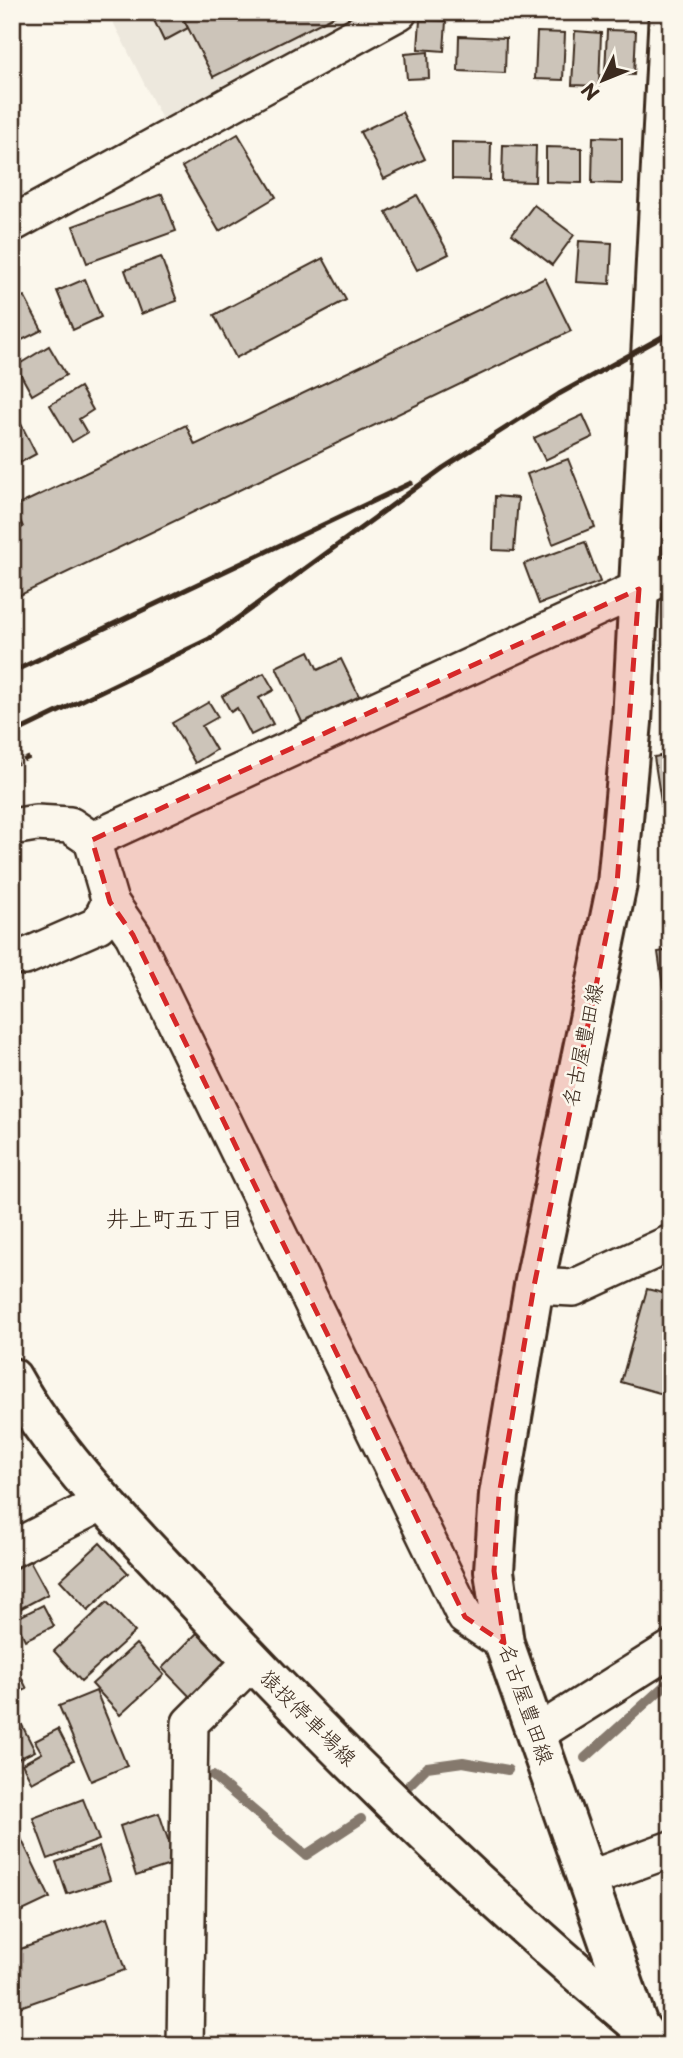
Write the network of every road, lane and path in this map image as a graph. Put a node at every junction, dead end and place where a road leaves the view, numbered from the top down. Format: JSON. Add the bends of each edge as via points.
{"nodes":[{"id":1,"x":399,"y":12,"type":"edge"},
{"id":2,"x":668,"y":12,"type":"edge"},
{"id":3,"x":12,"y":224,"type":"edge"},
{"id":4,"x":655,"y":581,"type":"edge"},
{"id":5,"x":33,"y":756,"type":"dead end"},
{"id":6,"x":12,"y":765,"type":"edge"},
{"id":7,"x":12,"y":827,"type":"edge"},
{"id":8,"x":92,"y":840,"type":"junction"},
{"id":9,"x":110,"y":902,"type":"junction"},
{"id":10,"x":13,"y":955,"type":"edge"},
{"id":11,"x":671,"y":1243,"type":"edge"},
{"id":12,"x":534,"y":1286,"type":"junction"},
{"id":13,"x":12,"y":1378,"type":"edge"},
{"id":14,"x":103,"y":1502,"type":"junction"},
{"id":15,"x":12,"y":1549,"type":"edge"},
{"id":16,"x":504,"y":1643,"type":"junction"},
{"id":17,"x":671,"y":1649,"type":"edge"},
{"id":18,"x":252,"y":1661,"type":"junction"},
{"id":19,"x":536,"y":1734,"type":"junction"},
{"id":20,"x":671,"y":1849,"type":"edge"},
{"id":21,"x":586,"y":1880,"type":"junction"},
{"id":22,"x":646,"y":2035,"type":"edge"},
{"id":23,"x":185,"y":2046,"type":"edge"}],
"edges":[{"from":1,"to":3,"type":"street"},
{"from":2,"to":4,"type":"main road","name":"名古屋豊田線"},
{"from":4,"to":8,"type":"street"},
{"from":4,"to":12,"type":"main road","name":"名古屋豊田線","via":[[632,722],[617,884]]},
{"from":5,"to":6,"type":"path"},
{"from":7,"to":8,"type":"street","via":[[70,825]]},
{"from":8,"to":9,"type":"street"},
{"from":9,"to":10,"type":"street","via":[[98,925],[25,957]]},
{"from":9,"to":16,"type":"street","via":[[133,935],[465,1617]]},
{"from":11,"to":12,"type":"street","via":[[573,1288]]},
{"from":12,"to":16,"type":"main road","name":"名古屋豊田線","via":[[499,1495],[494,1571]]},
{"from":13,"to":14,"type":"main road","name":"猿投停車場線"},
{"from":14,"to":15,"type":"street"},
{"from":14,"to":18,"type":"main road","name":"猿投停車場線"},
{"from":16,"to":19,"type":"main road","name":"名古屋豊田線"},
{"from":17,"to":19,"type":"street"},
{"from":18,"to":22,"type":"main road","name":"猿投停車場線","via":[[533,1936]]},
{"from":18,"to":23,"type":"street","via":[[190,1723]]},
{"from":19,"to":21,"type":"main road","name":"名古屋豊田線"},
{"from":20,"to":21,"type":"street"},
{"from":21,"to":22,"type":"main road","name":"名古屋豊田線"}]}
